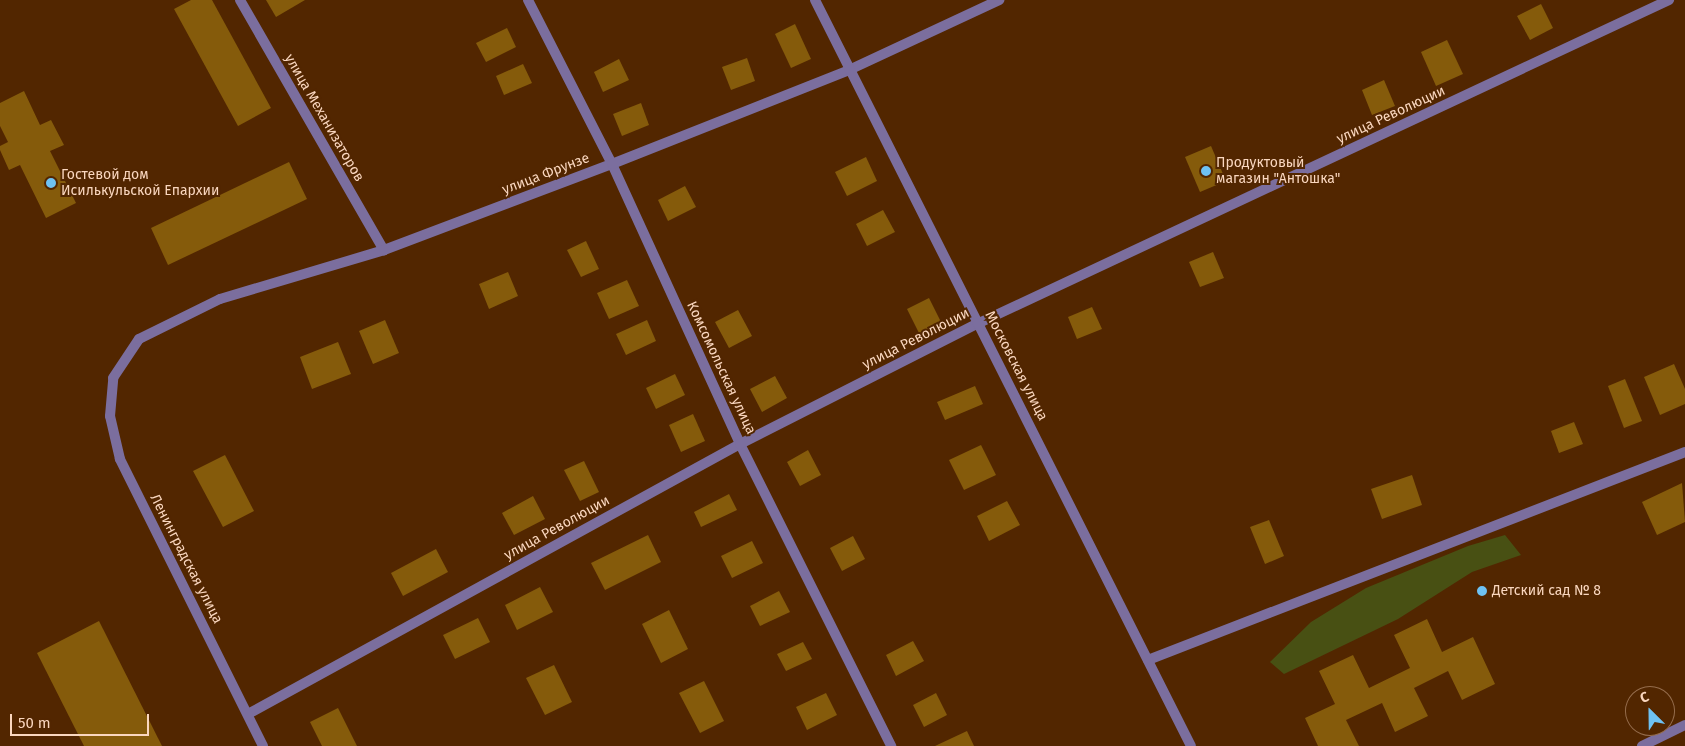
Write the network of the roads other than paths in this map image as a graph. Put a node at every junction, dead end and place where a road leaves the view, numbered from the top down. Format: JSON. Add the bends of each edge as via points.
{"nodes":[{"id":1,"x":240,"y":0,"type":"edge"},
{"id":2,"x":528,"y":0,"type":"edge"},
{"id":3,"x":815,"y":0,"type":"edge"},
{"id":4,"x":999,"y":0,"type":"edge"},
{"id":5,"x":1669,"y":0,"type":"edge"},
{"id":6,"x":849,"y":70,"type":"junction"},
{"id":7,"x":612,"y":164,"type":"junction"},
{"id":8,"x":384,"y":250,"type":"junction"},
{"id":9,"x":979,"y":323,"type":"junction"},
{"id":10,"x":112,"y":378,"type":"joint"},
{"id":11,"x":740,"y":444,"type":"junction"},
{"id":12,"x":1685,"y":452,"type":"edge"},
{"id":13,"x":1148,"y":660,"type":"junction"},
{"id":14,"x":248,"y":714,"type":"junction"},
{"id":15,"x":1685,"y":725,"type":"edge"},
{"id":16,"x":263,"y":746,"type":"edge"},
{"id":17,"x":891,"y":746,"type":"edge"},
{"id":18,"x":1191,"y":746,"type":"edge"},
{"id":19,"x":1642,"y":746,"type":"edge"}],
"edges":[{"from":1,"to":8,"type":"street","name":"улица Механизаторов"},
{"from":2,"to":7,"type":"street","name":"Комсомольская улица"},
{"from":3,"to":6,"type":"street","name":"Московская улица"},
{"from":4,"to":6,"type":"street","name":"улица Фрунзе"},
{"from":5,"to":9,"type":"street","name":"улица Революции"},
{"from":6,"to":7,"type":"street","name":"улица Фрунзе"},
{"from":6,"to":9,"type":"street","name":"Московская улица"},
{"from":7,"to":8,"type":"street","name":"улица Фрунзе"},
{"from":7,"to":11,"type":"street","name":"Комсомольская улица"},
{"from":8,"to":10,"type":"street","name":"улица Фрунзе","via":[[220,299],[139,339]]},
{"from":9,"to":11,"type":"street","name":"улица Революции"},
{"from":9,"to":13,"type":"street","name":"Московская улица"},
{"from":10,"to":14,"type":"street","name":"Ленинградская улица","via":[[110,416],[120,459]]},
{"from":11,"to":14,"type":"street","name":"улица Революции"},
{"from":11,"to":17,"type":"street","name":"Комсомольская улица"},
{"from":12,"to":13,"type":"street"},
{"from":13,"to":18,"type":"street","name":"Московская улица"},
{"from":14,"to":16,"type":"street","name":"Ленинградская улица"},
{"from":15,"to":19,"type":"street"}]}
